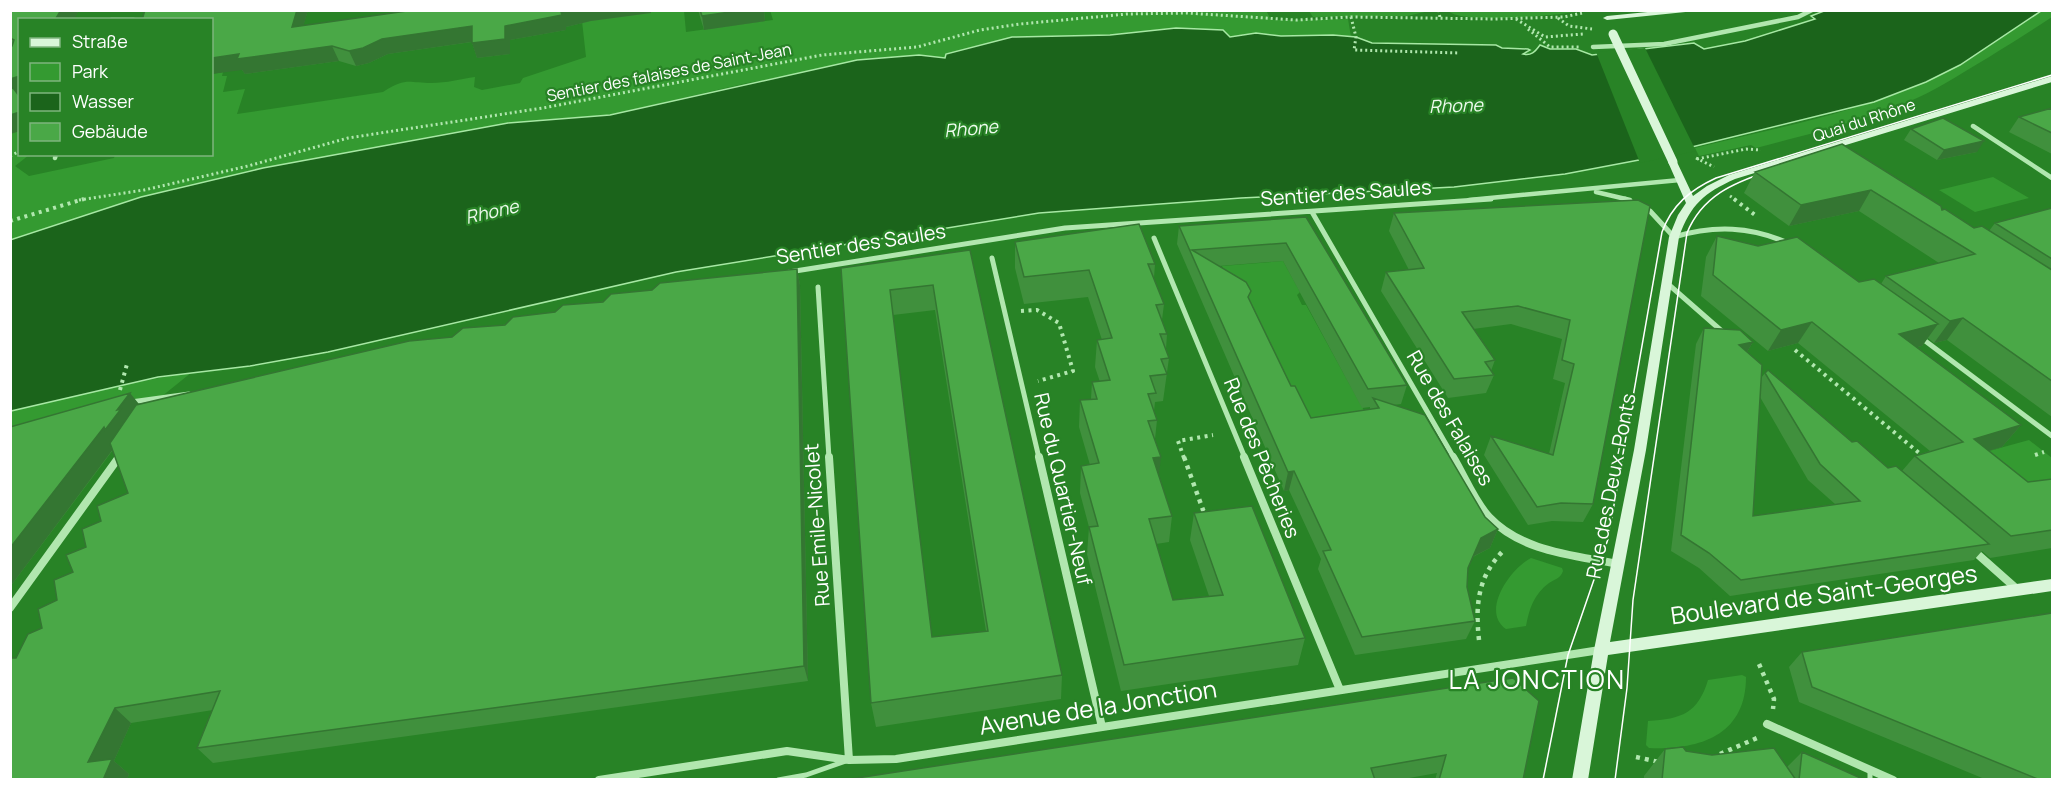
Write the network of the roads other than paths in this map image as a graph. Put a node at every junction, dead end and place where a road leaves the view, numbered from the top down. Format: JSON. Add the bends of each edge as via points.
{"nodes":[{"id":1,"x":126,"y":10,"type":"edge"},
{"id":2,"x":1651,"y":10,"type":"edge"},
{"id":3,"x":1701,"y":10,"type":"edge"},
{"id":4,"x":1812,"y":10,"type":"edge"},
{"id":5,"x":1682,"y":13,"type":"junction"},
{"id":6,"x":1606,"y":14,"type":"edge"},
{"id":7,"x":122,"y":18,"type":"edge"},
{"id":8,"x":1593,"y":47,"type":"road end"},
{"id":9,"x":2052,"y":79,"type":"edge"},
{"id":10,"x":1973,"y":126,"type":"dead end"},
{"id":11,"x":2051,"y":175,"type":"edge"},
{"id":12,"x":1680,"y":180,"type":"junction"},
{"id":13,"x":1587,"y":191,"type":"junction"},
{"id":14,"x":1690,"y":202,"type":"junction"},
{"id":15,"x":1312,"y":212,"type":"junction"},
{"id":16,"x":1674,"y":237,"type":"junction"},
{"id":17,"x":1154,"y":238,"type":"dead end"},
{"id":18,"x":1796,"y":247,"type":"edge"},
{"id":19,"x":992,"y":258,"type":"dead end"},
{"id":20,"x":785,"y":273,"type":"edge"},
{"id":21,"x":1668,"y":284,"type":"junction"},
{"id":22,"x":818,"y":287,"type":"dead end"},
{"id":23,"x":1915,"y":333,"type":"edge"},
{"id":24,"x":1729,"y":338,"type":"edge"},
{"id":25,"x":197,"y":393,"type":"edge"},
{"id":26,"x":161,"y":397,"type":"junction"},
{"id":27,"x":126,"y":403,"type":"edge"},
{"id":28,"x":156,"y":405,"type":"edge"},
{"id":29,"x":2052,"y":436,"type":"edge"},
{"id":30,"x":123,"y":451,"type":"edge"},
{"id":31,"x":1968,"y":546,"type":"edge"},
{"id":32,"x":1619,"y":564,"type":"junction"},
{"id":33,"x":2052,"y":585,"type":"edge"},
{"id":34,"x":2018,"y":590,"type":"junction"},
{"id":35,"x":10,"y":608,"type":"edge"},
{"id":36,"x":1601,"y":650,"type":"junction"},
{"id":37,"x":1340,"y":690,"type":"junction"},
{"id":38,"x":1767,"y":724,"type":"road end"},
{"id":39,"x":1102,"y":727,"type":"junction"},
{"id":40,"x":849,"y":760,"type":"junction"},
{"id":41,"x":1870,"y":770,"type":"junction"},
{"id":42,"x":601,"y":779,"type":"edge"},
{"id":43,"x":778,"y":780,"type":"edge"},
{"id":44,"x":1580,"y":780,"type":"edge"},
{"id":45,"x":1870,"y":780,"type":"edge"},
{"id":46,"x":1893,"y":780,"type":"edge"}],
"edges":[{"from":1,"to":7,"type":"street"},
{"from":2,"to":5,"type":"main road"},
{"from":3,"to":5,"type":"main road"},
{"from":4,"to":8,"type":"street","via":[[1798,17],[1664,44]]},
{"from":5,"to":6,"type":"main road"},
{"from":6,"to":12,"type":"main road","bridge":true},
{"from":9,"to":14,"type":"main road","name":"Quai du Rhône","via":[[1732,177]]},
{"from":10,"to":11,"type":"street"},
{"from":12,"to":13,"type":"street","name":"Sentier des Saules"},
{"from":12,"to":14,"type":"main road"},
{"from":13,"to":15,"type":"street","name":"Sentier des Saules"},
{"from":13,"to":16,"type":"street","name":"Sentier des Saules","via":[[1641,203],[1658,216]]},
{"from":14,"to":16,"type":"main road","name":"Rue des Deux-Ponts"},
{"from":15,"to":20,"type":"street","name":"Sentier des Saules","via":[[1065,228]]},
{"from":15,"to":32,"type":"street","name":"Rue des Falaises","via":[[1487,515],[1500,530],[1518,540]]},
{"from":16,"to":18,"type":"street","via":[[1737,228],[1772,236]]},
{"from":16,"to":21,"type":"main road","name":"Rue des Deux-Ponts"},
{"from":17,"to":37,"type":"street","name":"Rue des Pêcheries"},
{"from":19,"to":39,"type":"street","name":"Rue du Quartier-Neuf"},
{"from":21,"to":24,"type":"street"},
{"from":21,"to":32,"type":"main road","name":"Rue des Deux-Ponts"},
{"from":22,"to":40,"type":"street","name":"Rue Emile-Nicolet"},
{"from":23,"to":29,"type":"street"},
{"from":25,"to":26,"type":"street"},
{"from":26,"to":27,"type":"street"},
{"from":26,"to":28,"type":"street"},
{"from":30,"to":35,"type":"street"},
{"from":31,"to":34,"type":"street"},
{"from":32,"to":36,"type":"main road","name":"Rue des Deux-Ponts"},
{"from":33,"to":34,"type":"main road","name":"Boulevard de Saint-Georges"},
{"from":34,"to":36,"type":"main road","name":"Boulevard de Saint-Georges"},
{"from":36,"to":37,"type":"street","name":"Avenue de la Jonction"},
{"from":36,"to":44,"type":"main road","name":"Rue des Deux-Ponts"},
{"from":37,"to":39,"type":"street","name":"Avenue de la Jonction"},
{"from":38,"to":41,"type":"street"},
{"from":39,"to":40,"type":"street","name":"Avenue de la Jonction","via":[[896,759]]},
{"from":40,"to":42,"type":"street","name":"Avenue de la Jonction","via":[[787,751]]},
{"from":40,"to":43,"type":"lane","via":[[807,775]]},
{"from":41,"to":45,"type":"lane"},
{"from":41,"to":46,"type":"street"}]}
